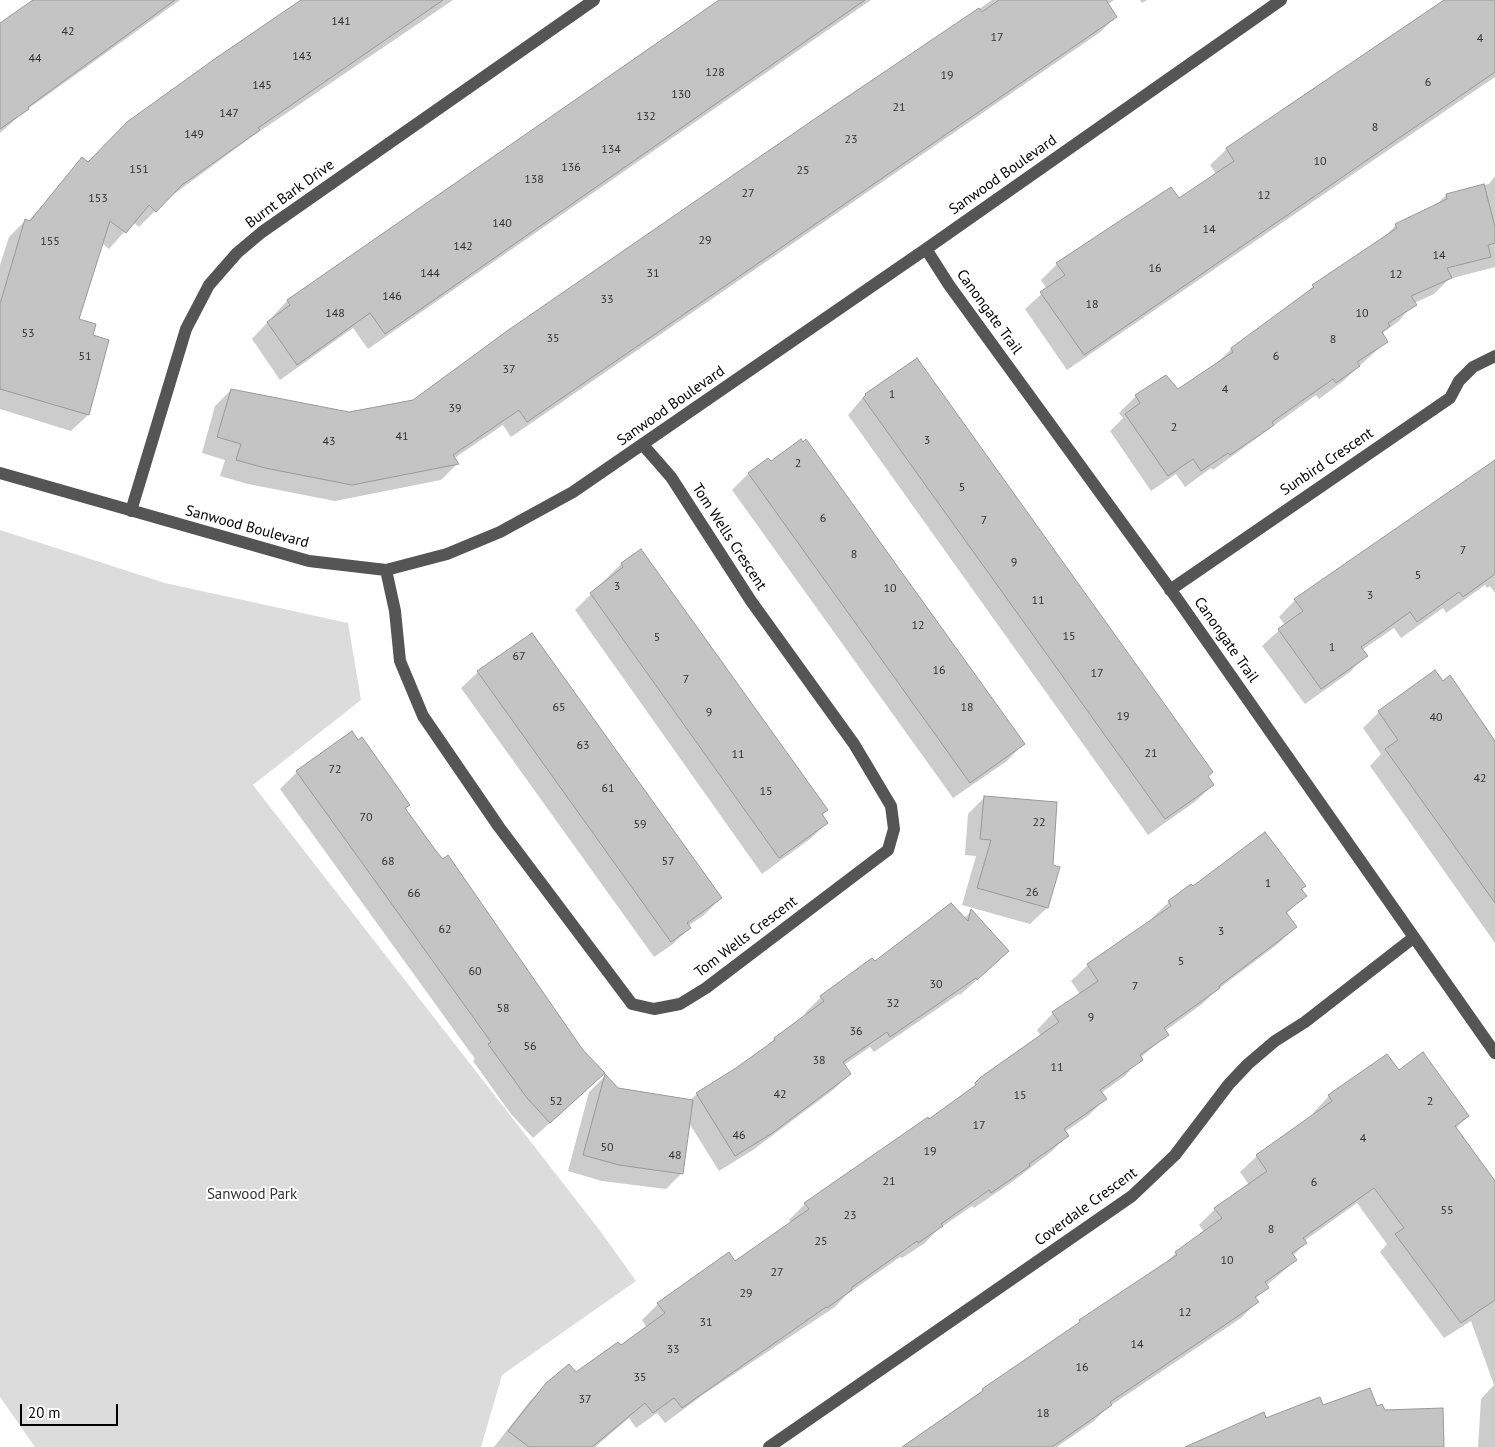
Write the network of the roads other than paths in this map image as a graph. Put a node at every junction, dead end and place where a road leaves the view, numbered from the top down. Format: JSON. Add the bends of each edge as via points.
{"nodes":[{"id":1,"x":594,"y":0,"type":"edge"},
{"id":2,"x":1281,"y":0,"type":"edge"},
{"id":3,"x":926,"y":249,"type":"junction"},
{"id":4,"x":1495,"y":356,"type":"edge"},
{"id":5,"x":643,"y":445,"type":"junction"},
{"id":6,"x":0,"y":473,"type":"edge"},
{"id":7,"x":131,"y":511,"type":"junction"},
{"id":8,"x":386,"y":570,"type":"junction"},
{"id":9,"x":1170,"y":590,"type":"junction"},
{"id":10,"x":1413,"y":938,"type":"junction"},
{"id":11,"x":1495,"y":1054,"type":"edge"},
{"id":12,"x":769,"y":1447,"type":"edge"}],
"edges":[{"from":1,"to":7,"type":"street","name":"Burnt Bark Drive","via":[[270,226],[237,254],[209,285],[186,329]]},
{"from":2,"to":3,"type":"street","name":"Sanwood Boulevard"},
{"from":3,"to":5,"type":"street","name":"Sanwood Boulevard"},
{"from":3,"to":9,"type":"street","name":"Canongate Trail"},
{"from":4,"to":9,"type":"street","name":"Sunbird Crescent","via":[[1473,367],[1450,398]]},
{"from":5,"to":8,"type":"street","name":"Sanwood Boulevard","via":[[573,492],[500,532],[447,554]]},
{"from":5,"to":8,"type":"street","name":"Tom Wells Crescent","via":[[671,477],[751,602],[854,744],[891,806],[894,830],[888,850],[706,988],[680,1004],[654,1009],[632,1004],[499,827],[423,716],[400,661],[395,611]]},
{"from":6,"to":7,"type":"street","name":"Sanwood Boulevard"},
{"from":7,"to":8,"type":"street","name":"Sanwood Boulevard","via":[[288,557]]},
{"from":9,"to":10,"type":"street","name":"Canongate Trail"},
{"from":10,"to":11,"type":"street","name":"Canongate Trail"},
{"from":10,"to":12,"type":"street","name":"Coverdale Crescent","via":[[1248,1064],[1175,1155],[1132,1196]]}]}
